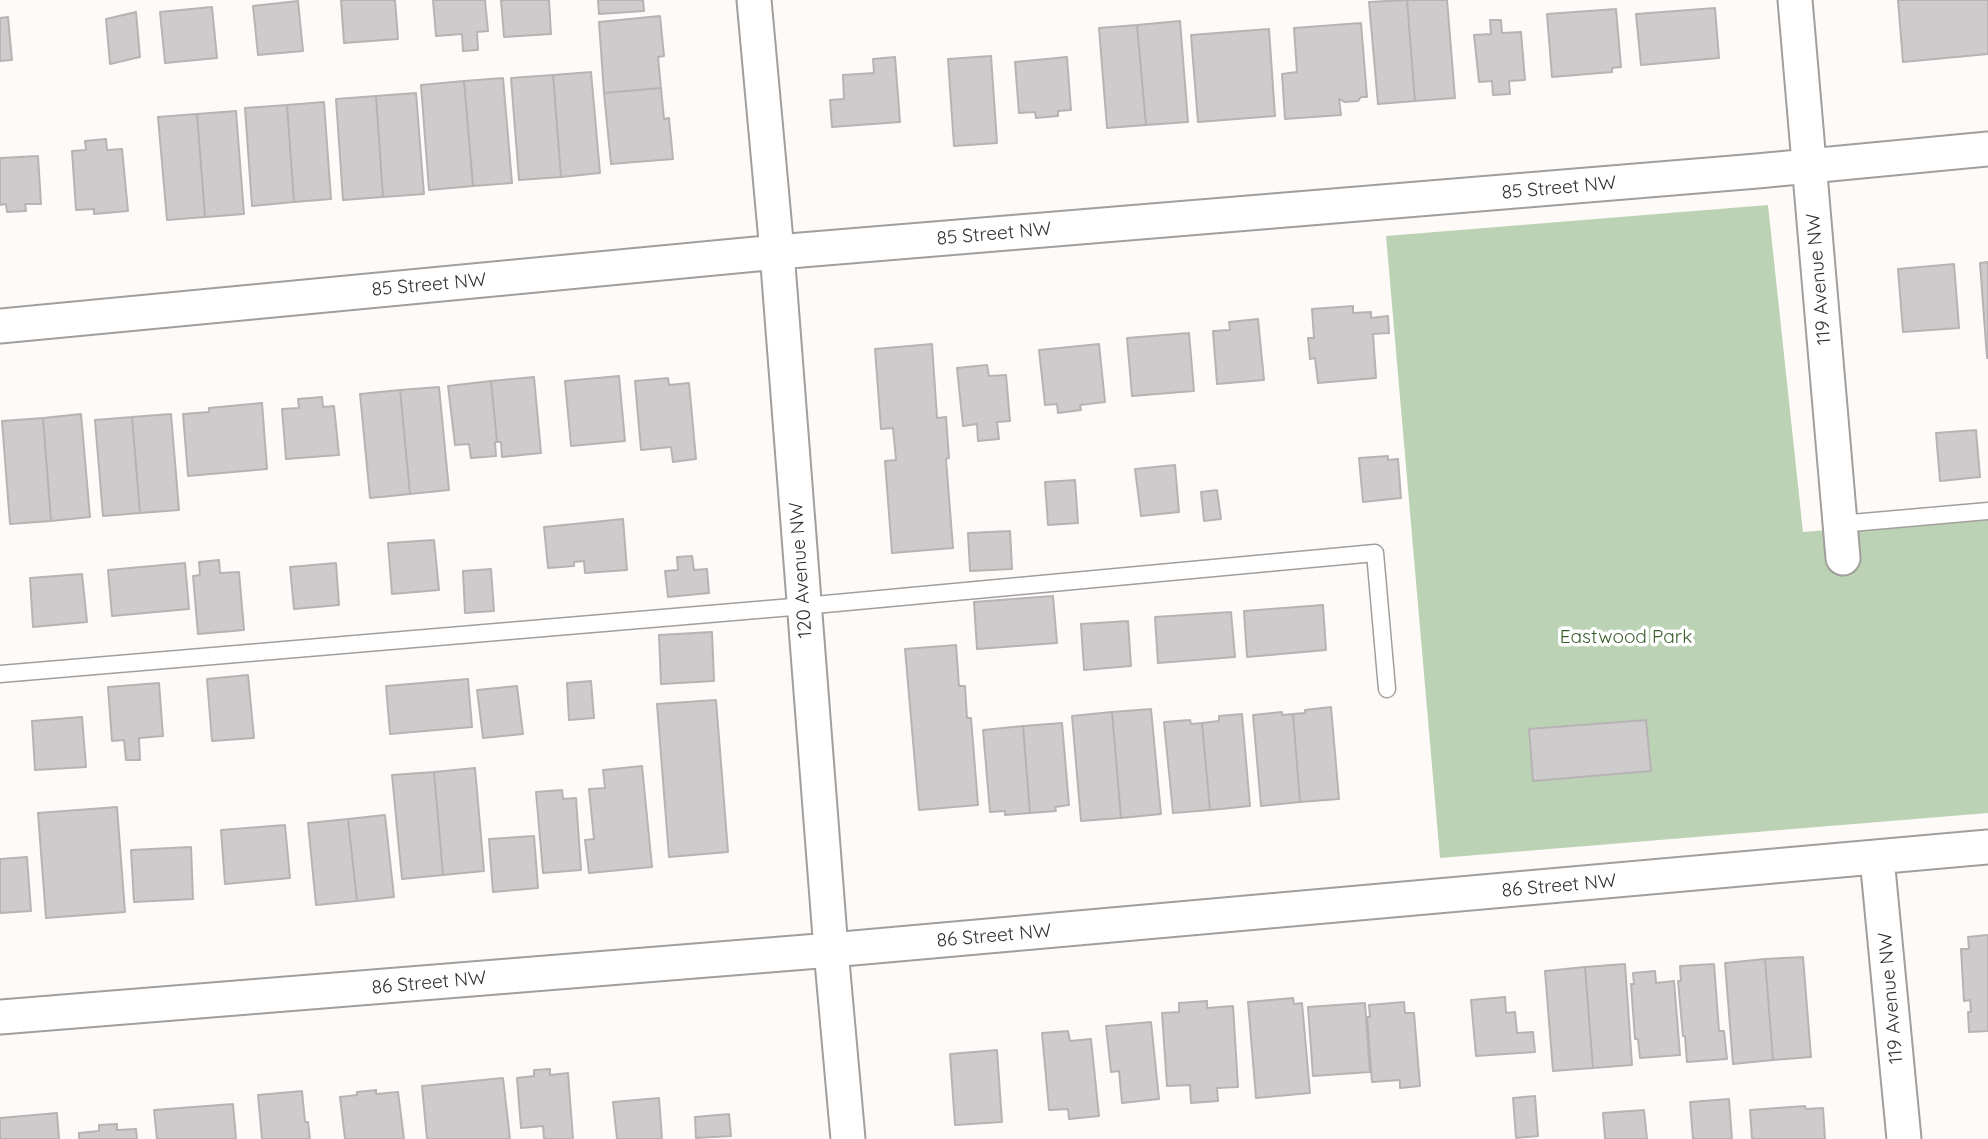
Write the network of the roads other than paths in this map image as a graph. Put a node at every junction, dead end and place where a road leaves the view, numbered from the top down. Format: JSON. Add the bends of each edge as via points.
{"nodes":[{"id":1,"x":754,"y":0,"type":"edge"},
{"id":2,"x":1795,"y":0,"type":"edge"},
{"id":3,"x":1988,"y":149,"type":"edge"},
{"id":4,"x":1810,"y":166,"type":"junction"},
{"id":5,"x":777,"y":252,"type":"junction"},
{"id":6,"x":0,"y":326,"type":"edge"},
{"id":7,"x":1988,"y":511,"type":"edge"},
{"id":8,"x":1840,"y":524,"type":"junction"},
{"id":9,"x":1843,"y":558,"type":"dead end"},
{"id":10,"x":804,"y":606,"type":"junction"},
{"id":11,"x":0,"y":674,"type":"edge"},
{"id":12,"x":1387,"y":689,"type":"dead end"},
{"id":13,"x":1988,"y":847,"type":"edge"},
{"id":14,"x":1877,"y":858,"type":"junction"},
{"id":15,"x":831,"y":950,"type":"junction"},
{"id":16,"x":0,"y":1017,"type":"edge"},
{"id":17,"x":848,"y":1139,"type":"edge"},
{"id":18,"x":1904,"y":1139,"type":"edge"}],
"edges":[{"from":1,"to":5,"type":"street","name":"120 Avenue NW"},
{"from":2,"to":4,"type":"street","name":"119 Avenue NW"},
{"from":3,"to":4,"type":"street","name":"85 Street NW"},
{"from":4,"to":5,"type":"street","name":"85 Street NW"},
{"from":4,"to":8,"type":"street","name":"119 Avenue NW"},
{"from":5,"to":6,"type":"street","name":"85 Street NW"},
{"from":5,"to":10,"type":"street","name":"120 Avenue NW"},
{"from":7,"to":8,"type":"lane"},
{"from":8,"to":9,"type":"street","name":"119 Avenue NW"},
{"from":10,"to":11,"type":"lane"},
{"from":10,"to":12,"type":"lane","via":[[1375,553]]},
{"from":10,"to":15,"type":"street","name":"120 Avenue NW"},
{"from":13,"to":14,"type":"street","name":"86 Street NW"},
{"from":14,"to":15,"type":"street","name":"86 Street NW"},
{"from":14,"to":18,"type":"street","name":"119 Avenue NW"},
{"from":15,"to":16,"type":"street","name":"86 Street NW"},
{"from":15,"to":17,"type":"street","name":"120 Avenue NW"}]}
